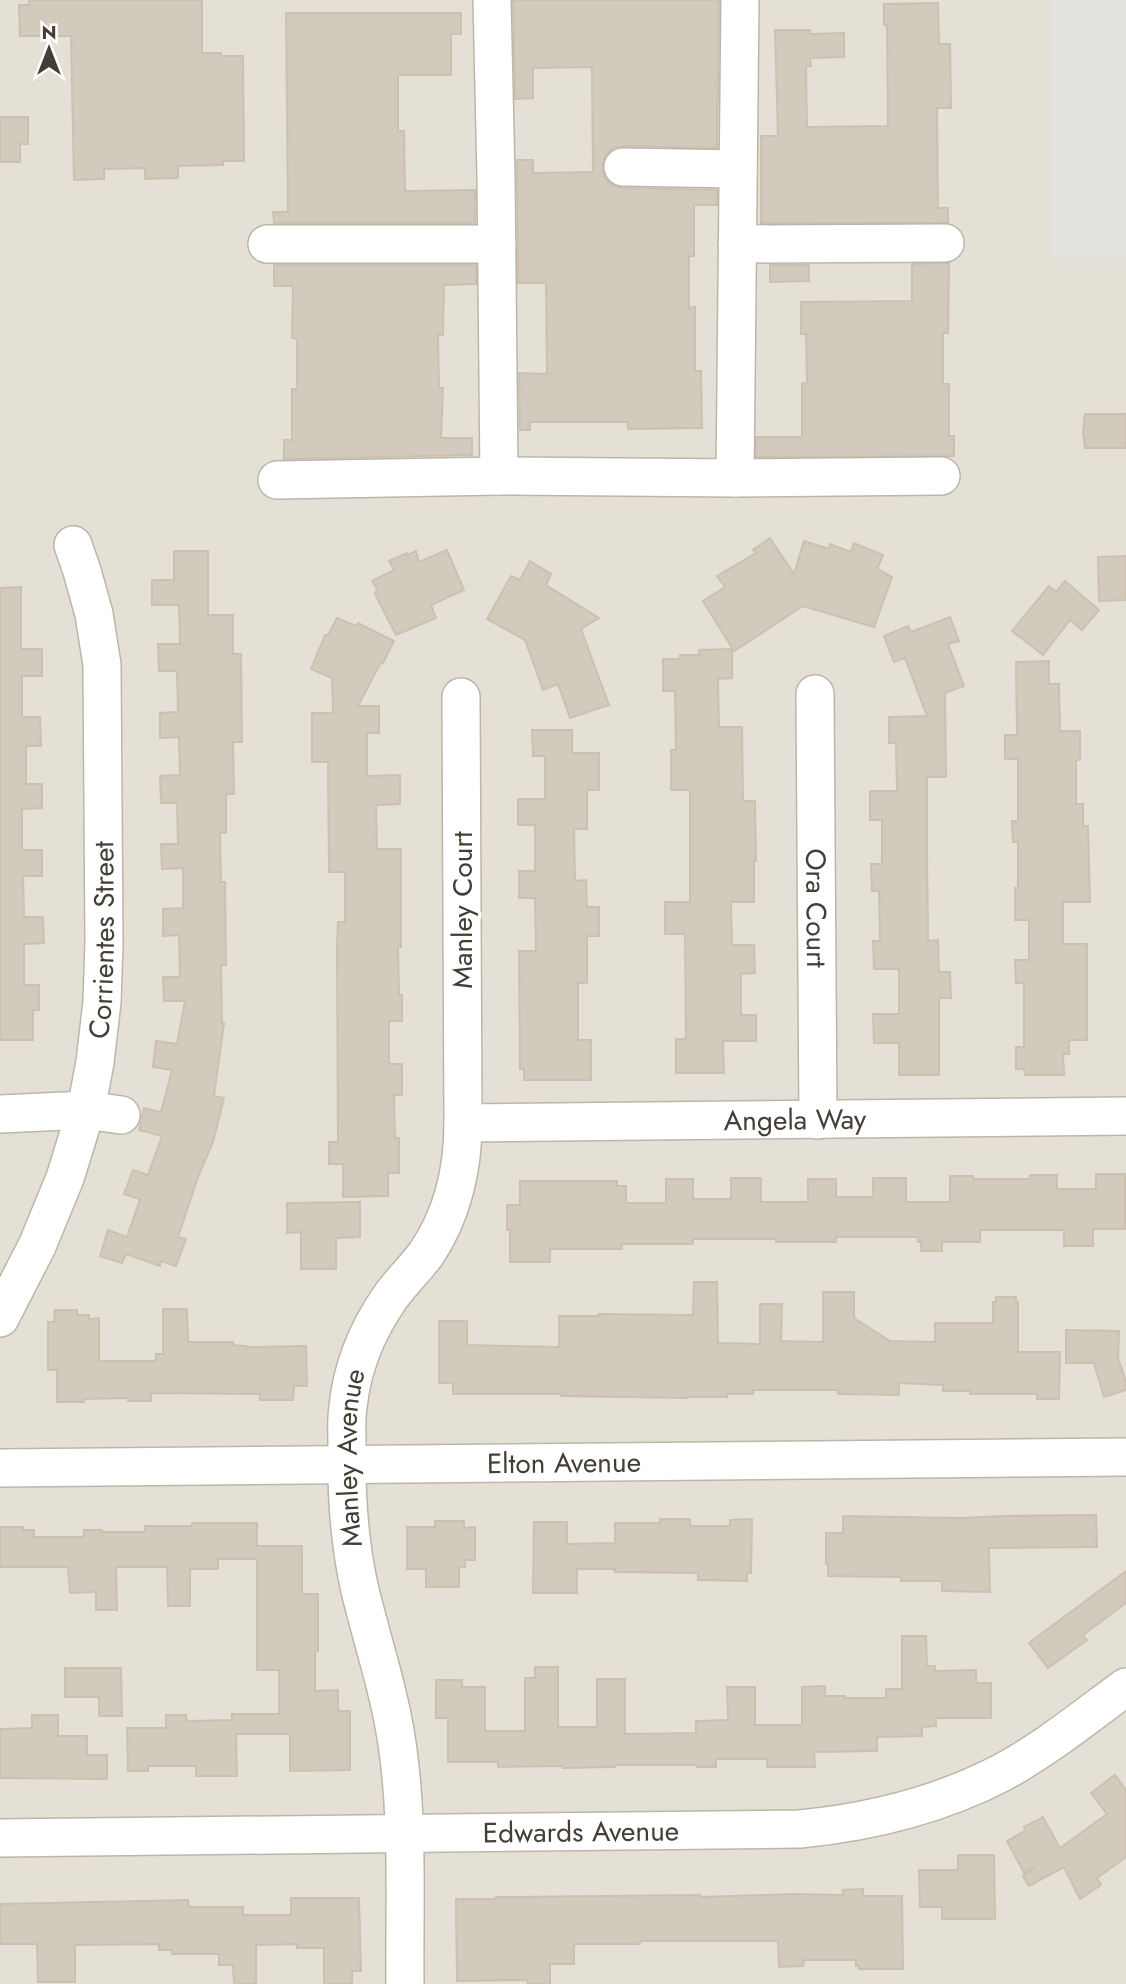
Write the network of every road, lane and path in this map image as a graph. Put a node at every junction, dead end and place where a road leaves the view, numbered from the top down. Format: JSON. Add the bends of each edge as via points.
{"nodes":[{"id":1,"x":492,"y":0,"type":"edge"},
{"id":2,"x":740,"y":0,"type":"edge"},
{"id":3,"x":623,"y":167,"type":"dead end"},
{"id":4,"x":738,"y":169,"type":"junction"},
{"id":5,"x":945,"y":243,"type":"dead end"},
{"id":6,"x":267,"y":244,"type":"dead end"},
{"id":7,"x":497,"y":244,"type":"junction"},
{"id":8,"x":737,"y":244,"type":"junction"},
{"id":9,"x":941,"y":476,"type":"dead end"},
{"id":10,"x":499,"y":477,"type":"junction"},
{"id":11,"x":735,"y":478,"type":"junction"},
{"id":12,"x":277,"y":481,"type":"dead end"},
{"id":13,"x":72,"y":545,"type":"dead end"},
{"id":14,"x":816,"y":694,"type":"dead end"},
{"id":15,"x":461,"y":697,"type":"dead end"},
{"id":16,"x":86,"y":1110,"type":"junction"},
{"id":17,"x":0,"y":1114,"type":"edge"},
{"id":18,"x":121,"y":1115,"type":"dead end"},
{"id":19,"x":1126,"y":1116,"type":"edge"},
{"id":20,"x":818,"y":1120,"type":"junction"},
{"id":21,"x":463,"y":1123,"type":"junction"},
{"id":22,"x":0,"y":1318,"type":"edge"},
{"id":23,"x":1126,"y":1457,"type":"edge"},
{"id":24,"x":346,"y":1464,"type":"junction"},
{"id":25,"x":0,"y":1468,"type":"edge"},
{"id":26,"x":1126,"y":1687,"type":"edge"},
{"id":27,"x":404,"y":1834,"type":"junction"},
{"id":28,"x":0,"y":1838,"type":"edge"},
{"id":29,"x":405,"y":1984,"type":"edge"}],
"edges":[{"from":1,"to":7,"type":"street"},
{"from":2,"to":4,"type":"street"},
{"from":3,"to":4,"type":"street"},
{"from":4,"to":8,"type":"street"},
{"from":5,"to":8,"type":"street"},
{"from":6,"to":7,"type":"street"},
{"from":7,"to":10,"type":"street"},
{"from":8,"to":11,"type":"street"},
{"from":9,"to":11,"type":"street"},
{"from":10,"to":11,"type":"street"},
{"from":10,"to":12,"type":"street"},
{"from":13,"to":16,"type":"street","name":"Corrientes Street","via":[[94,614],[102,665],[103,990]]},
{"from":14,"to":20,"type":"street","name":"Ora Court"},
{"from":15,"to":21,"type":"street","name":"Manley Court"},
{"from":16,"to":17,"type":"street"},
{"from":16,"to":18,"type":"street"},
{"from":16,"to":22,"type":"street","name":"Corrientes Street","via":[[42,1235]]},
{"from":19,"to":20,"type":"street","name":"Angela Way"},
{"from":20,"to":21,"type":"street","name":"Angela Way"},
{"from":21,"to":24,"type":"street","name":"Manley Avenue","via":[[457,1181],[446,1215],[427,1252],[369,1333],[355,1370]]},
{"from":23,"to":24,"type":"street","name":"Elton Avenue"},
{"from":24,"to":25,"type":"street","name":"Elton Avenue"},
{"from":24,"to":27,"type":"street","name":"Manley Avenue","via":[[359,1585],[392,1714]]},
{"from":26,"to":27,"type":"street","name":"Edwards Avenue","via":[[1003,1772],[953,1795],[843,1825]]},
{"from":27,"to":28,"type":"street","name":"Edwards Avenue"},
{"from":27,"to":29,"type":"street","name":"Manley Avenue"}]}
